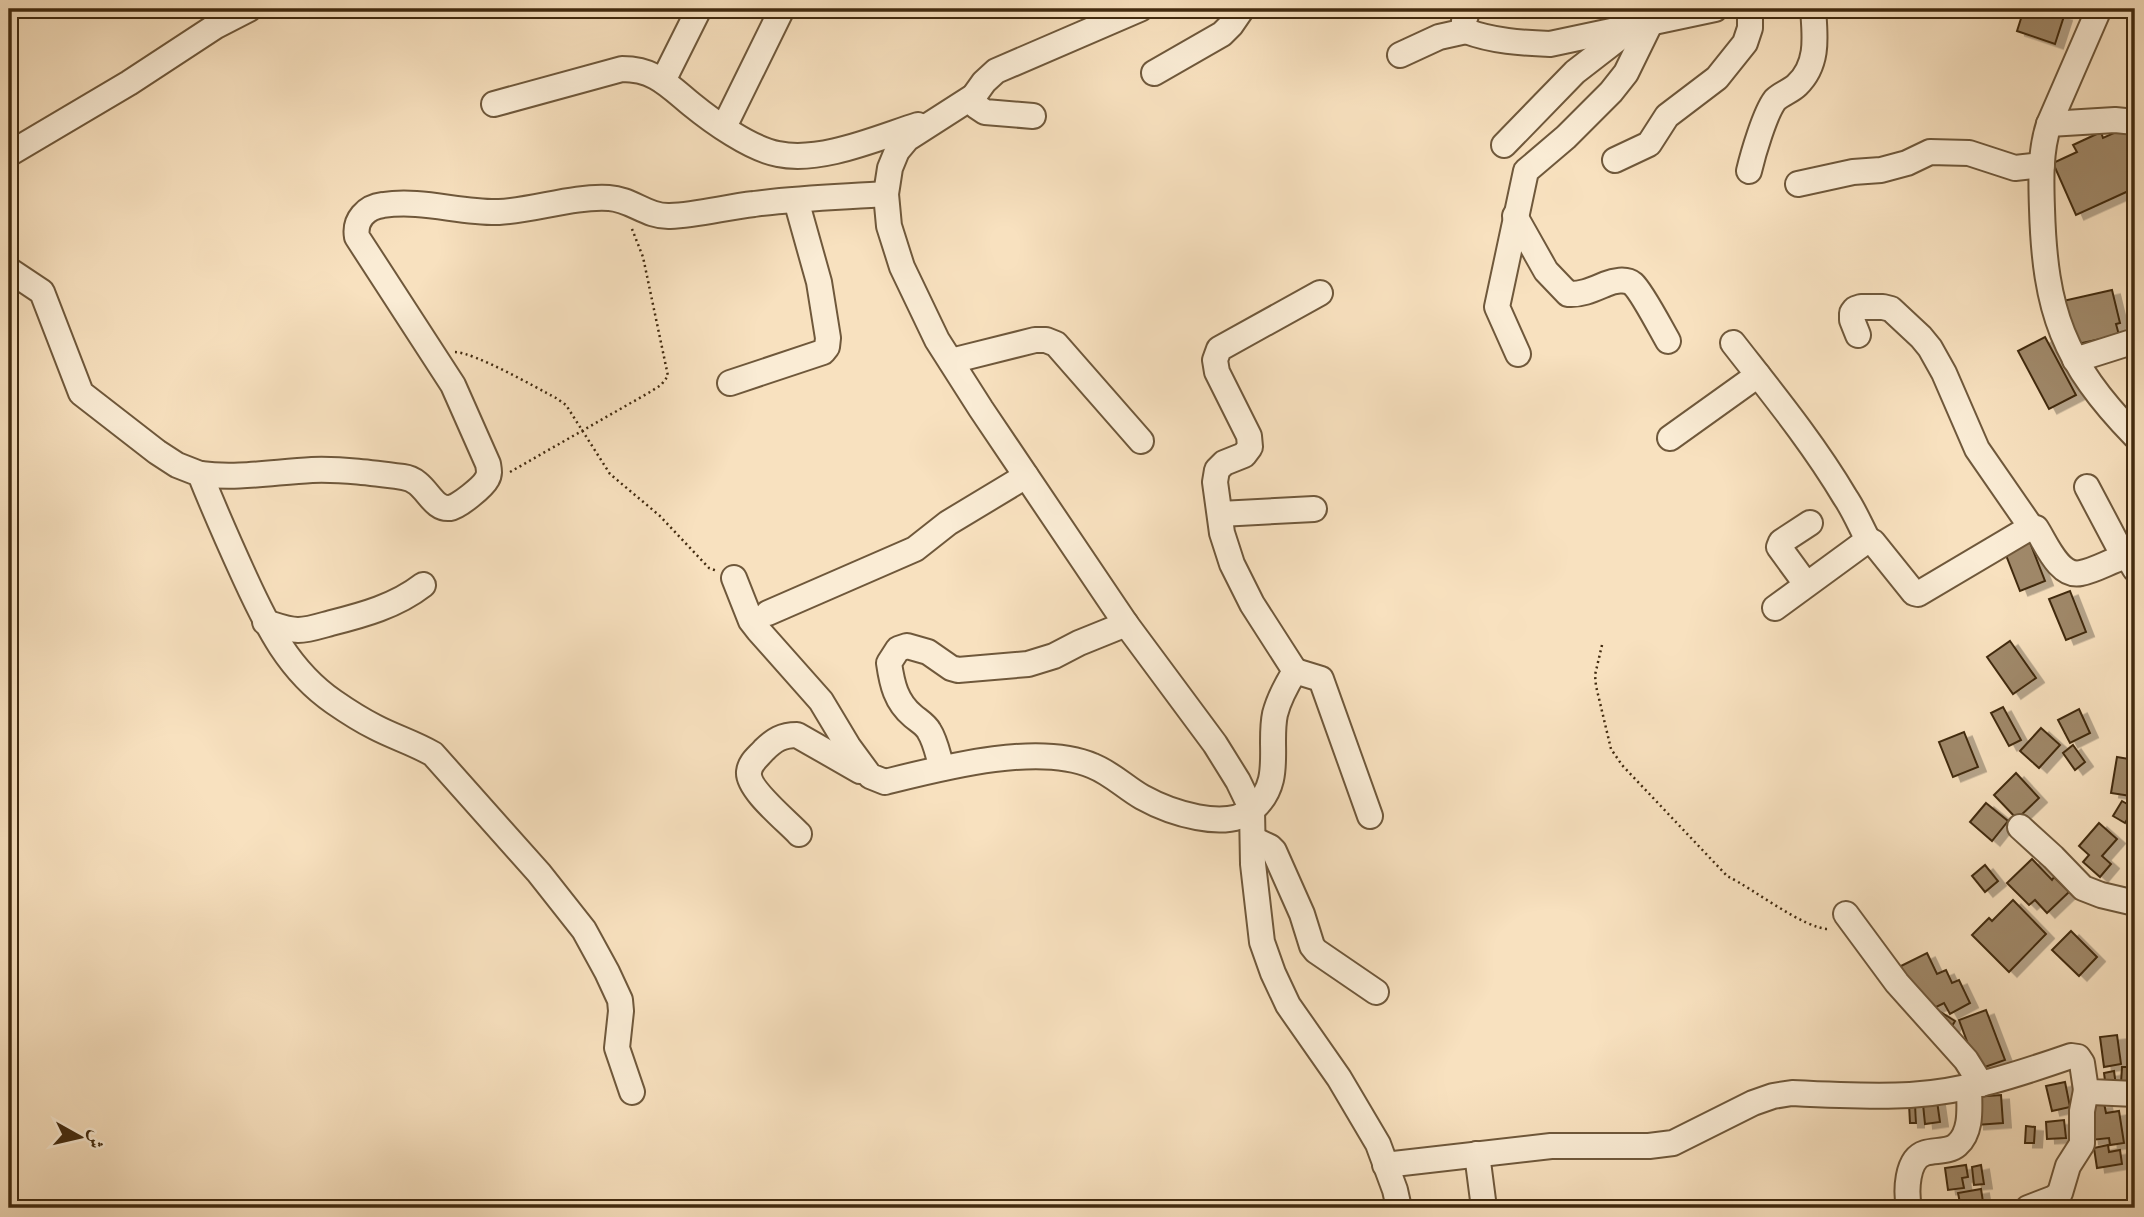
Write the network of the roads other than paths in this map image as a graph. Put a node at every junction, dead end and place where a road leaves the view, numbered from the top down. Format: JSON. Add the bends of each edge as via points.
{"nodes":[{"id":1,"x":249,"y":9,"type":"edge"},
{"id":2,"x":699,"y":9,"type":"edge"},
{"id":3,"x":782,"y":9,"type":"edge"},
{"id":4,"x":1140,"y":9,"type":"edge"},
{"id":5,"x":1242,"y":9,"type":"edge"},
{"id":6,"x":1715,"y":9,"type":"edge"},
{"id":7,"x":1750,"y":9,"type":"edge"},
{"id":8,"x":1813,"y":9,"type":"edge"},
{"id":9,"x":2099,"y":9,"type":"edge"},
{"id":10,"x":1467,"y":20,"type":"edge"},
{"id":11,"x":1641,"y":26,"type":"junction"},
{"id":12,"x":1400,"y":55,"type":"dead end"},
{"id":13,"x":1154,"y":73,"type":"dead end"},
{"id":14,"x":663,"y":81,"type":"junction"},
{"id":15,"x":974,"y":96,"type":"junction"},
{"id":16,"x":494,"y":104,"type":"dead end"},
{"id":17,"x":1034,"y":117,"type":"dead end"},
{"id":18,"x":935,"y":120,"type":"junction"},
{"id":19,"x":2135,"y":122,"type":"edge"},
{"id":20,"x":2049,"y":124,"type":"junction"},
{"id":21,"x":724,"y":127,"type":"junction"},
{"id":22,"x":31,"y":141,"type":"junction"},
{"id":23,"x":1504,"y":145,"type":"dead end"},
{"id":24,"x":9,"y":154,"type":"edge"},
{"id":25,"x":1615,"y":160,"type":"dead end"},
{"id":26,"x":9,"y":165,"type":"edge"},
{"id":27,"x":2042,"y":165,"type":"junction"},
{"id":28,"x":1749,"y":171,"type":"dead end"},
{"id":29,"x":1798,"y":184,"type":"dead end"},
{"id":30,"x":886,"y":194,"type":"junction"},
{"id":31,"x":796,"y":200,"type":"junction"},
{"id":32,"x":1515,"y":216,"type":"junction"},
{"id":33,"x":9,"y":270,"type":"edge"},
{"id":34,"x":1320,"y":293,"type":"dead end"},
{"id":35,"x":1858,"y":335,"type":"dead end"},
{"id":36,"x":1668,"y":341,"type":"dead end"},
{"id":37,"x":2135,"y":341,"type":"edge"},
{"id":38,"x":1733,"y":344,"type":"dead end"},
{"id":39,"x":1518,"y":354,"type":"dead end"},
{"id":40,"x":2075,"y":360,"type":"junction"},
{"id":41,"x":951,"y":361,"type":"junction"},
{"id":42,"x":1758,"y":375,"type":"junction"},
{"id":43,"x":730,"y":383,"type":"dead end"},
{"id":44,"x":2135,"y":436,"type":"edge"},
{"id":45,"x":1670,"y":438,"type":"dead end"},
{"id":46,"x":1141,"y":441,"type":"dead end"},
{"id":47,"x":200,"y":474,"type":"junction"},
{"id":48,"x":1026,"y":476,"type":"junction"},
{"id":49,"x":2087,"y":487,"type":"dead end"},
{"id":50,"x":1314,"y":509,"type":"dead end"},
{"id":51,"x":1220,"y":514,"type":"junction"},
{"id":52,"x":1810,"y":523,"type":"dead end"},
{"id":53,"x":2031,"y":527,"type":"junction"},
{"id":54,"x":1868,"y":540,"type":"junction"},
{"id":55,"x":2130,"y":563,"type":"edge"},
{"id":56,"x":734,"y":578,"type":"road end"},
{"id":57,"x":1806,"y":584,"type":"junction"},
{"id":58,"x":423,"y":585,"type":"dead end"},
{"id":59,"x":1775,"y":608,"type":"dead end"},
{"id":60,"x":768,"y":613,"type":"dead end"},
{"id":61,"x":265,"y":622,"type":"junction"},
{"id":62,"x":1126,"y":624,"type":"junction"},
{"id":63,"x":1295,"y":671,"type":"junction"},
{"id":64,"x":942,"y":768,"type":"junction"},
{"id":65,"x":870,"y":776,"type":"junction"},
{"id":66,"x":1252,"y":810,"type":"junction"},
{"id":67,"x":1370,"y":816,"type":"dead end"},
{"id":68,"x":2020,"y":827,"type":"dead end"},
{"id":69,"x":799,"y":834,"type":"dead end"},
{"id":70,"x":1253,"y":839,"type":"junction"},
{"id":71,"x":2135,"y":903,"type":"edge"},
{"id":72,"x":1851,"y":922,"type":"road end"},
{"id":73,"x":1376,"y":992,"type":"dead end"},
{"id":74,"x":1975,"y":1085,"type":"junction"},
{"id":75,"x":2086,"y":1090,"type":"junction"},
{"id":76,"x":632,"y":1092,"type":"dead end"},
{"id":77,"x":2135,"y":1094,"type":"edge"},
{"id":78,"x":1477,"y":1154,"type":"junction"},
{"id":79,"x":1385,"y":1165,"type":"junction"},
{"id":80,"x":2061,"y":1201,"type":"edge"},
{"id":81,"x":1399,"y":1208,"type":"edge"},
{"id":82,"x":1484,"y":1208,"type":"edge"},
{"id":83,"x":1909,"y":1208,"type":"edge"},
{"id":84,"x":2028,"y":1208,"type":"edge"}],
"edges":[{"from":1,"to":22,"type":"street"},
{"from":2,"to":14,"type":"street"},
{"from":3,"to":21,"type":"street"},
{"from":4,"to":15,"type":"street","via":[[996,71]]},
{"from":5,"to":13,"type":"street","via":[[1222,34]]},
{"from":6,"to":11,"type":"street"},
{"from":7,"to":25,"type":"street","via":[[1745,43],[1717,78],[1667,117],[1649,144]]},
{"from":8,"to":28,"type":"street","via":[[1811,66],[1806,77],[1775,101]]},
{"from":9,"to":20,"type":"street"},
{"from":10,"to":11,"type":"street","via":[[1477,35],[1550,44]]},
{"from":10,"to":12,"type":"street"},
{"from":11,"to":23,"type":"street","via":[[1575,72]]},
{"from":11,"to":32,"type":"street","via":[[1626,73],[1611,92],[1526,171]]},
{"from":14,"to":16,"type":"street","via":[[640,69],[622,69]]},
{"from":14,"to":21,"type":"street"},
{"from":15,"to":17,"type":"street","via":[[976,106],[985,112]]},
{"from":15,"to":18,"type":"street"},
{"from":18,"to":21,"type":"street","via":[[806,156],[777,154]]},
{"from":18,"to":30,"type":"street","via":[[897,151]]},
{"from":19,"to":20,"type":"street"},
{"from":20,"to":27,"type":"street"},
{"from":22,"to":24,"type":"street"},
{"from":22,"to":26,"type":"street"},
{"from":27,"to":29,"type":"street","via":[[2015,168],[1969,153],[1930,152],[1881,170]]},
{"from":27,"to":40,"type":"street","via":[[2048,290]]},
{"from":30,"to":31,"type":"street"},
{"from":30,"to":41,"type":"street","via":[[889,226],[902,267]]},
{"from":31,"to":43,"type":"street","via":[[818,282],[827,347]]},
{"from":31,"to":47,"type":"street","via":[[670,216],[654,215],[608,198],[503,212],[407,204],[367,211],[355,228],[357,237],[453,385],[488,464],[484,485],[456,507],[446,509],[434,502],[421,483],[372,472]]},
{"from":32,"to":36,"type":"street","via":[[1546,271],[1568,294],[1628,281]]},
{"from":32,"to":39,"type":"street","via":[[1497,307]]},
{"from":33,"to":47,"type":"street","via":[[42,292],[81,393],[157,452]]},
{"from":34,"to":51,"type":"street","via":[[1219,349],[1217,372],[1249,436],[1250,447],[1217,470]]},
{"from":35,"to":53,"type":"street","via":[[1852,313],[1861,307],[1891,309],[1912,327],[1944,373],[1977,449]]},
{"from":37,"to":40,"type":"street"},
{"from":38,"to":42,"type":"street"},
{"from":40,"to":44,"type":"street","via":[[2094,390]]},
{"from":41,"to":46,"type":"street","via":[[1035,341],[1056,344]]},
{"from":41,"to":48,"type":"street"},
{"from":42,"to":45,"type":"street"},
{"from":42,"to":54,"type":"street","via":[[1839,487]]},
{"from":47,"to":61,"type":"street"},
{"from":48,"to":60,"type":"street","via":[[948,523],[915,549]]},
{"from":48,"to":62,"type":"street"},
{"from":49,"to":55,"type":"street"},
{"from":50,"to":51,"type":"street"},
{"from":51,"to":63,"type":"street","via":[[1232,564]]},
{"from":52,"to":57,"type":"street","via":[[1779,547]]},
{"from":53,"to":54,"type":"street","via":[[1918,594]]},
{"from":53,"to":55,"type":"street","via":[[2071,574]]},
{"from":54,"to":57,"type":"street"},
{"from":56,"to":65,"type":"street","via":[[751,621],[821,701]]},
{"from":57,"to":59,"type":"street"},
{"from":58,"to":61,"type":"street","via":[[385,606],[313,628],[298,630]]},
{"from":61,"to":76,"type":"street","via":[[309,683],[376,727],[433,754],[560,899],[584,930],[620,1000],[617,1048]]},
{"from":62,"to":64,"type":"street","via":[[1042,661],[993,668],[958,670],[919,648],[898,649],[888,663],[891,683],[897,698],[931,733]]},
{"from":62,"to":66,"type":"street","via":[[1215,744]]},
{"from":63,"to":66,"type":"street","via":[[1275,716],[1269,785]]},
{"from":63,"to":67,"type":"street","via":[[1321,679]]},
{"from":64,"to":65,"type":"street","via":[[885,782]]},
{"from":64,"to":66,"type":"street","via":[[1054,756],[1095,766],[1144,798],[1200,818],[1217,821]]},
{"from":65,"to":69,"type":"street","via":[[797,735],[773,741],[751,763],[748,774],[753,787]]},
{"from":66,"to":70,"type":"street"},
{"from":68,"to":71,"type":"street","via":[[2083,888]]},
{"from":70,"to":73,"type":"street","via":[[1274,851],[1316,951]]},
{"from":70,"to":79,"type":"street","via":[[1262,942],[1273,973],[1288,1005],[1378,1144]]},
{"from":72,"to":74,"type":"street","via":[[1916,1007],[1966,1060]]},
{"from":74,"to":75,"type":"street","via":[[2071,1056],[2082,1063]]},
{"from":74,"to":78,"type":"street","via":[[1912,1095],[1792,1093],[1753,1103],[1673,1143],[1551,1146]]},
{"from":74,"to":83,"type":"street","via":[[1962,1138],[1951,1148],[1924,1153],[1913,1161]]},
{"from":75,"to":77,"type":"street"},
{"from":75,"to":80,"type":"street","via":[[2082,1144],[2068,1166]]},
{"from":78,"to":79,"type":"street"},
{"from":78,"to":82,"type":"street"},
{"from":79,"to":81,"type":"street"},
{"from":80,"to":84,"type":"street","via":[[2054,1198]]}]}
